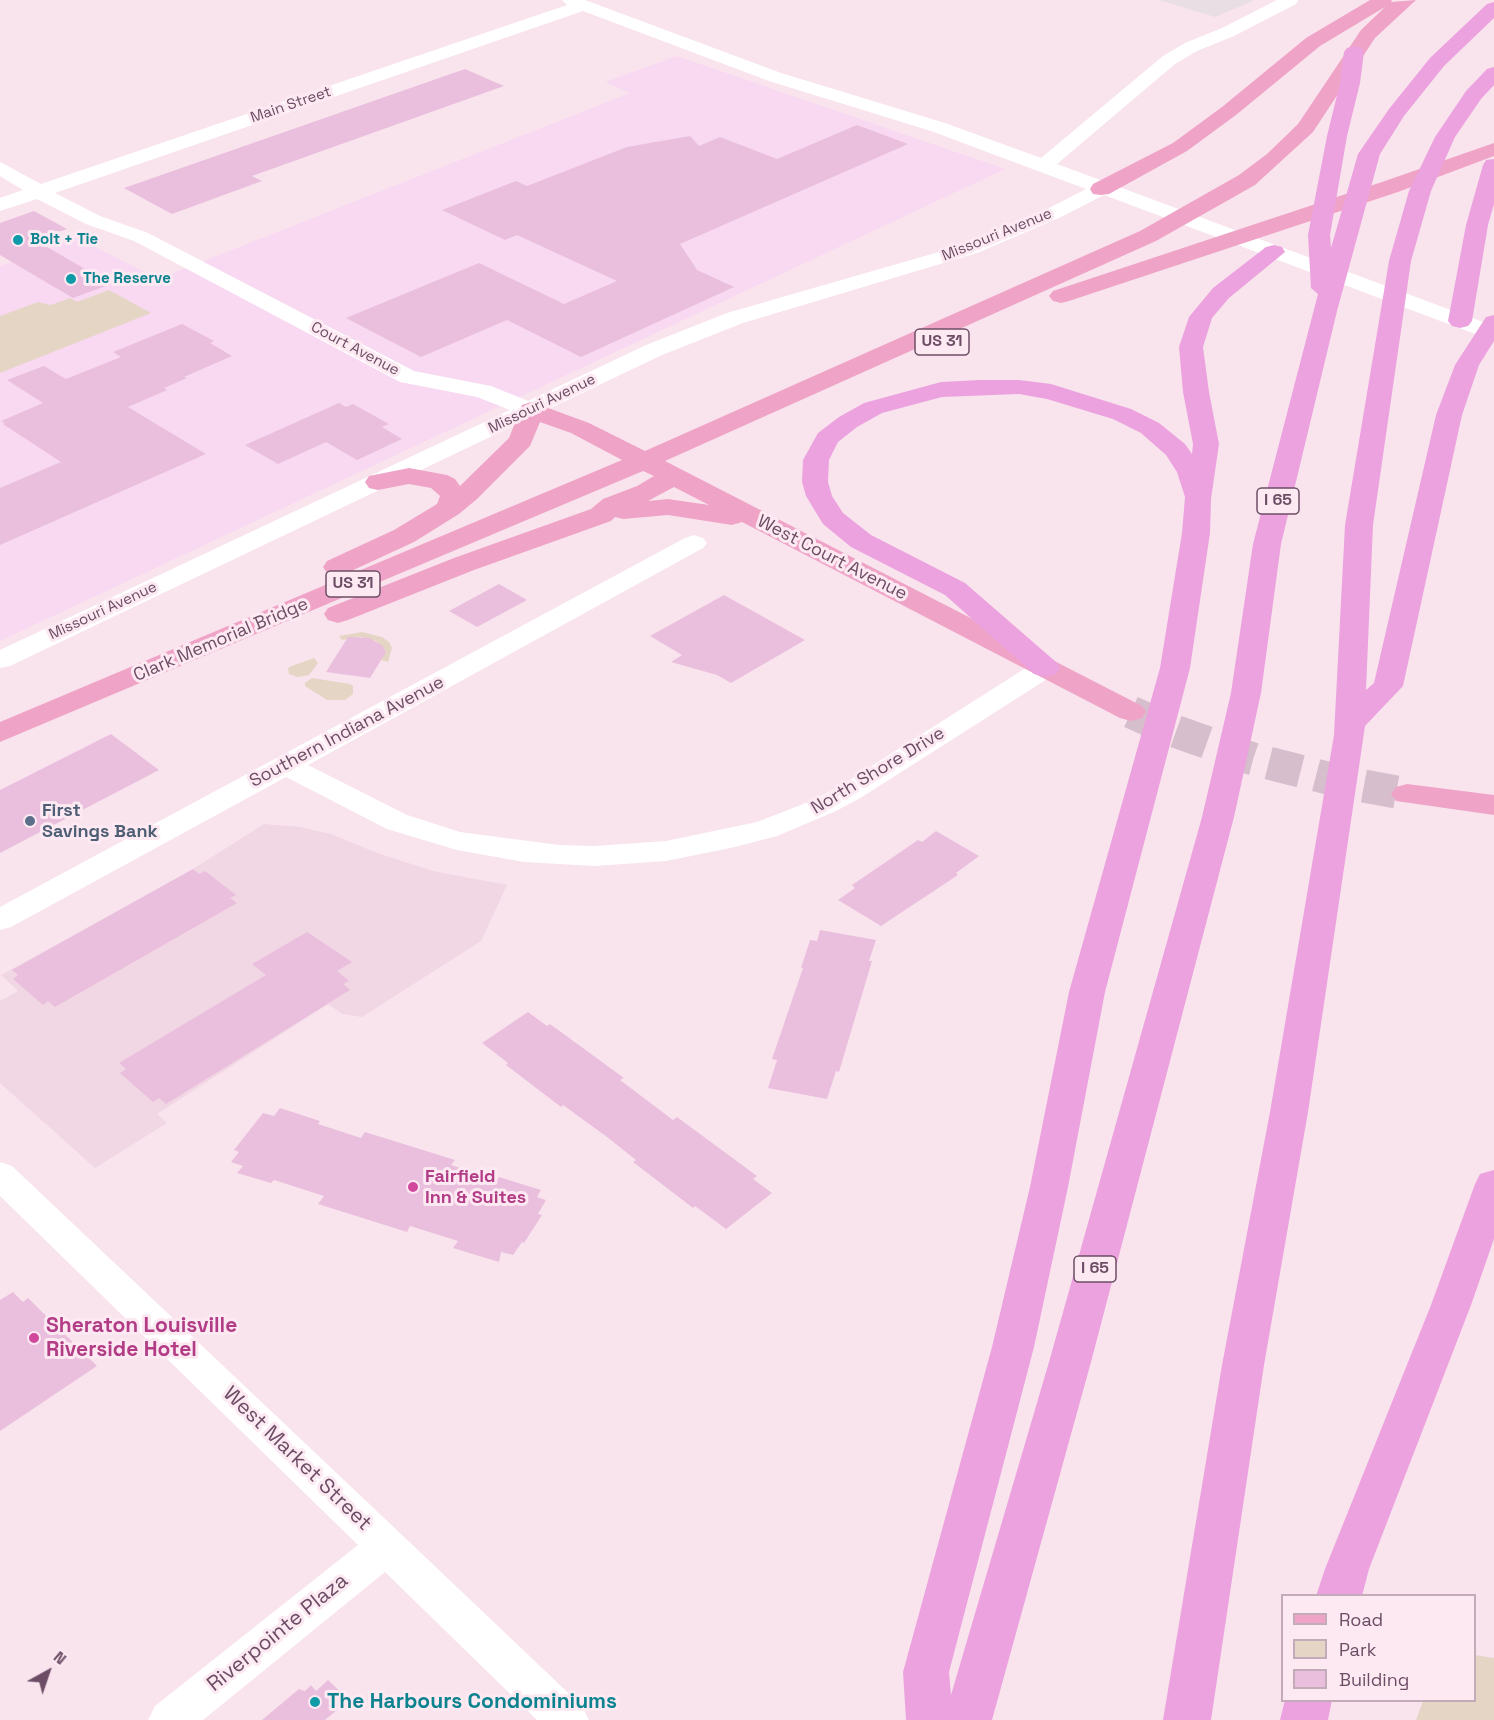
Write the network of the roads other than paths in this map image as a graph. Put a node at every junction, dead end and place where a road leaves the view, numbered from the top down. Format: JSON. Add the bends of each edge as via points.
{"nodes":[{"id":1,"x":1290,"y":0,"type":"edge"},
{"id":2,"x":1383,"y":0,"type":"edge"},
{"id":3,"x":1407,"y":0,"type":"edge"},
{"id":4,"x":577,"y":3,"type":"edge"},
{"id":5,"x":1494,"y":8,"type":"edge"},
{"id":6,"x":1354,"y":52,"type":"junction"},
{"id":7,"x":1494,"y":73,"type":"edge"},
{"id":8,"x":1494,"y":149,"type":"edge"},
{"id":9,"x":1494,"y":165,"type":"edge"},
{"id":10,"x":1042,"y":166,"type":"junction"},
{"id":11,"x":0,"y":168,"type":"edge"},
{"id":12,"x":1101,"y":189,"type":"junction"},
{"id":13,"x":40,"y":191,"type":"junction"},
{"id":14,"x":0,"y":205,"type":"edge"},
{"id":15,"x":1274,"y":252,"type":"junction"},
{"id":16,"x":1325,"y":310,"type":"junction"},
{"id":17,"x":1460,"y":321,"type":"junction"},
{"id":18,"x":1494,"y":322,"type":"edge"},
{"id":19,"x":1494,"y":334,"type":"edge"},
{"id":20,"x":531,"y":410,"type":"junction"},
{"id":21,"x":707,"y":434,"type":"junction"},
{"id":22,"x":674,"y":476,"type":"junction"},
{"id":23,"x":378,"y":482,"type":"junction"},
{"id":24,"x":449,"y":508,"type":"junction"},
{"id":25,"x":601,"y":515,"type":"junction"},
{"id":26,"x":763,"y":522,"type":"junction"},
{"id":27,"x":1196,"y":533,"type":"junction"},
{"id":28,"x":694,"y":543,"type":"dead end"},
{"id":29,"x":0,"y":660,"type":"edge"},
{"id":30,"x":1045,"y":668,"type":"junction"},
{"id":31,"x":1131,"y":712,"type":"tunnel mouth"},
{"id":32,"x":0,"y":715,"type":"edge"},
{"id":33,"x":1349,"y":729,"type":"junction"},
{"id":34,"x":0,"y":733,"type":"edge"},
{"id":35,"x":0,"y":753,"type":"edge"},
{"id":36,"x":286,"y":765,"type":"junction"},
{"id":37,"x":1407,"y":794,"type":"tunnel mouth"},
{"id":38,"x":1494,"y":805,"type":"edge"},
{"id":39,"x":0,"y":920,"type":"edge"},
{"id":40,"x":0,"y":1175,"type":"edge"},
{"id":41,"x":1494,"y":1184,"type":"edge"},
{"id":42,"x":387,"y":1546,"type":"junction"},
{"id":43,"x":1340,"y":1594,"type":"edge"},
{"id":44,"x":1309,"y":1702,"type":"edge"},
{"id":45,"x":170,"y":1720,"type":"edge"},
{"id":46,"x":567,"y":1720,"type":"edge"},
{"id":47,"x":930,"y":1720,"type":"edge"},
{"id":48,"x":968,"y":1720,"type":"edge"},
{"id":49,"x":1187,"y":1720,"type":"edge"},
{"id":50,"x":1304,"y":1720,"type":"edge"}],
"edges":[{"from":1,"to":10,"type":"street","via":[[1169,60]]},
{"from":2,"to":12,"type":"main road","via":[[1313,42],[1180,147]]},
{"from":3,"to":6,"type":"main road","number":"US 31","via":[[1394,8]]},
{"from":4,"to":10,"type":"street","via":[[775,77],[938,127]]},
{"from":4,"to":13,"type":"street","name":"Main Street"},
{"from":5,"to":16,"type":"highway","number":"I 65","via":[[1437,62],[1369,154]]},
{"from":6,"to":16,"type":"highway","via":[[1318,235]]},
{"from":6,"to":21,"type":"main road","number":"US 31","via":[[1306,128],[1247,180],[1213,201],[1148,236]]},
{"from":7,"to":33,"type":"highway","via":[[1473,95],[1445,137],[1420,190],[1400,261],[1359,525]]},
{"from":8,"to":21,"type":"main road","number":"US 31","via":[[1044,302]]},
{"from":9,"to":17,"type":"highway","via":[[1477,225]]},
{"from":10,"to":12,"type":"street"},
{"from":11,"to":13,"type":"street","name":"Court Avenue"},
{"from":12,"to":15,"type":"street"},
{"from":12,"to":20,"type":"street","name":"Missouri Avenue","via":[[970,249],[735,318],[654,350]]},
{"from":13,"to":14,"type":"street","name":"Main Street"},
{"from":13,"to":20,"type":"street","name":"Court Avenue","via":[[93,220],[141,237],[189,261],[408,376],[483,391]]},
{"from":15,"to":17,"type":"street"},
{"from":15,"to":27,"type":"highway","via":[[1221,293],[1201,317],[1191,347],[1206,444]]},
{"from":16,"to":48,"type":"highway","number":"I 65","via":[[1267,544],[1246,693],[1218,817]]},
{"from":17,"to":19,"type":"street"},
{"from":18,"to":33,"type":"highway","via":[[1467,365],[1449,415],[1388,686]]},
{"from":20,"to":22,"type":"main road","name":"West Court Avenue","via":[[580,428]]},
{"from":20,"to":23,"type":"street","name":"Missouri Avenue"},
{"from":20,"to":24,"type":"main road","via":[[521,441]]},
{"from":21,"to":34,"type":"main road","name":"Clark Memorial Bridge","number":"US 31"},
{"from":22,"to":25,"type":"main road","via":[[613,505]]},
{"from":22,"to":26,"type":"main road","name":"West Court Avenue"},
{"from":23,"to":24,"type":"main road","via":[[409,476],[438,481],[453,496]]},
{"from":23,"to":29,"type":"street","name":"Missouri Avenue"},
{"from":24,"to":32,"type":"main road","via":[[404,536],[94,669]]},
{"from":25,"to":26,"type":"main road","via":[[668,507]]},
{"from":25,"to":35,"type":"main road","via":[[410,585]]},
{"from":26,"to":30,"type":"main road","name":"West Court Avenue"},
{"from":27,"to":30,"type":"highway","via":[[1198,497],[1190,472],[1176,450],[1150,428],[1071,397],[1019,387],[941,390],[873,408],[827,438],[816,460],[815,483],[833,518],[869,545],[955,589]]},
{"from":27,"to":47,"type":"highway","via":[[1175,668],[1087,992],[1013,1347],[926,1672]]},
{"from":28,"to":36,"type":"street","name":"Southern Indiana Avenue"},
{"from":30,"to":31,"type":"main road","name":"West Court Avenue"},
{"from":30,"to":36,"type":"street","name":"North Shore Drive","via":[[826,805],[746,835],[666,851],[559,855],[457,841],[397,822]]},
{"from":33,"to":49,"type":"highway"},
{"from":36,"to":39,"type":"street","name":"Southern Indiana Avenue"},
{"from":37,"to":38,"type":"main road"},
{"from":40,"to":42,"type":"street","name":"West Market Street"},
{"from":41,"to":43,"type":"highway"},
{"from":42,"to":45,"type":"street","name":"Riverpointe Plaza"},
{"from":42,"to":46,"type":"street","name":"West Market Street"},
{"from":44,"to":50,"type":"highway"}]}
